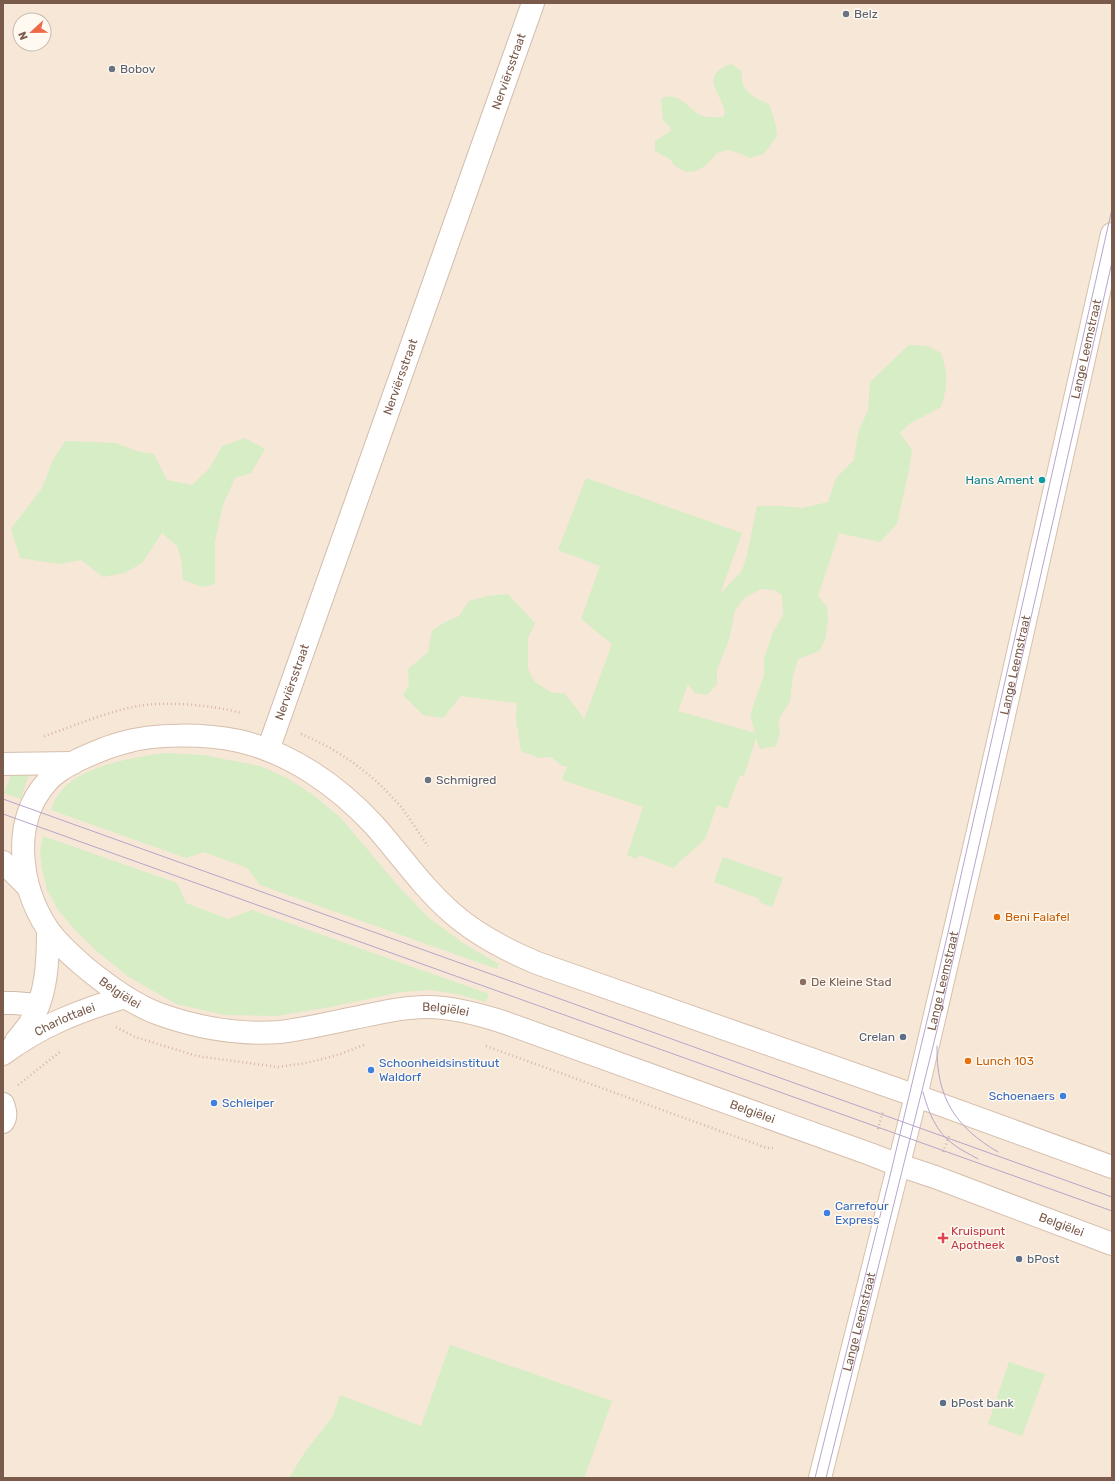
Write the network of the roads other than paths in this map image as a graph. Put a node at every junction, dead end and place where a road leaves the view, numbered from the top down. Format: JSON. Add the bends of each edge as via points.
{"nodes":[{"id":1,"x":533,"y":3,"type":"edge"},
{"id":2,"x":1112,"y":234,"type":"edge"},
{"id":3,"x":268,"y":750,"type":"junction"},
{"id":4,"x":73,"y":763,"type":"junction"},
{"id":5,"x":3,"y":764,"type":"edge"},
{"id":6,"x":3,"y":862,"type":"edge"},
{"id":7,"x":28,"y":887,"type":"junction"},
{"id":8,"x":48,"y":930,"type":"junction"},
{"id":9,"x":125,"y":997,"type":"junction"},
{"id":10,"x":3,"y":1003,"type":"edge"},
{"id":11,"x":38,"y":1005,"type":"junction"},
{"id":12,"x":6,"y":1052,"type":"edge"},
{"id":13,"x":9,"y":1096,"type":"edge"},
{"id":14,"x":916,"y":1096,"type":"junction"},
{"id":15,"x":3,"y":1122,"type":"edge"},
{"id":16,"x":898,"y":1165,"type":"junction"},
{"id":17,"x":1112,"y":1167,"type":"edge"},
{"id":18,"x":1112,"y":1244,"type":"edge"},
{"id":19,"x":820,"y":1478,"type":"edge"}],
"edges":[{"from":1,"to":3,"type":"street","name":"Nerviërsstraat"},
{"from":2,"to":14,"type":"street","name":"Lange Leemstraat"},
{"from":3,"to":4,"type":"street","name":"Belgiëlei","via":[[238,741],[208,737],[160,737],[125,742],[96,751]]},
{"from":3,"to":14,"type":"street","name":"Belgiëlei","via":[[307,768],[345,796],[452,913],[505,949],[544,966]]},
{"from":4,"to":5,"type":"street","name":"Belgiëlei"},
{"from":4,"to":7,"type":"street","name":"Belgiëlei","via":[[46,782],[30,809],[23,841]]},
{"from":6,"to":7,"type":"street","name":"Belgiëlei"},
{"from":7,"to":8,"type":"street","name":"Belgiëlei"},
{"from":8,"to":9,"type":"street","name":"Belgiëlei","via":[[70,954]]},
{"from":8,"to":11,"type":"street","name":"Charlottalei","via":[[47,968]]},
{"from":9,"to":12,"type":"street","name":"Charlottalei","via":[[60,1019]]},
{"from":9,"to":16,"type":"street","name":"Belgiëlei","via":[[156,1013],[196,1026],[254,1032],[281,1032],[405,1008],[430,1006],[465,1012],[506,1023]]},
{"from":10,"to":11,"type":"street","name":"Charlottalei"},
{"from":11,"to":12,"type":"street","name":"Charlottalei","via":[[30,1023]]},
{"from":13,"to":15,"type":"street"},
{"from":14,"to":16,"type":"street"},
{"from":14,"to":17,"type":"street","name":"Belgiëlei"},
{"from":16,"to":18,"type":"street","name":"Belgiëlei"},
{"from":16,"to":19,"type":"street","name":"Lange Leemstraat"}]}
